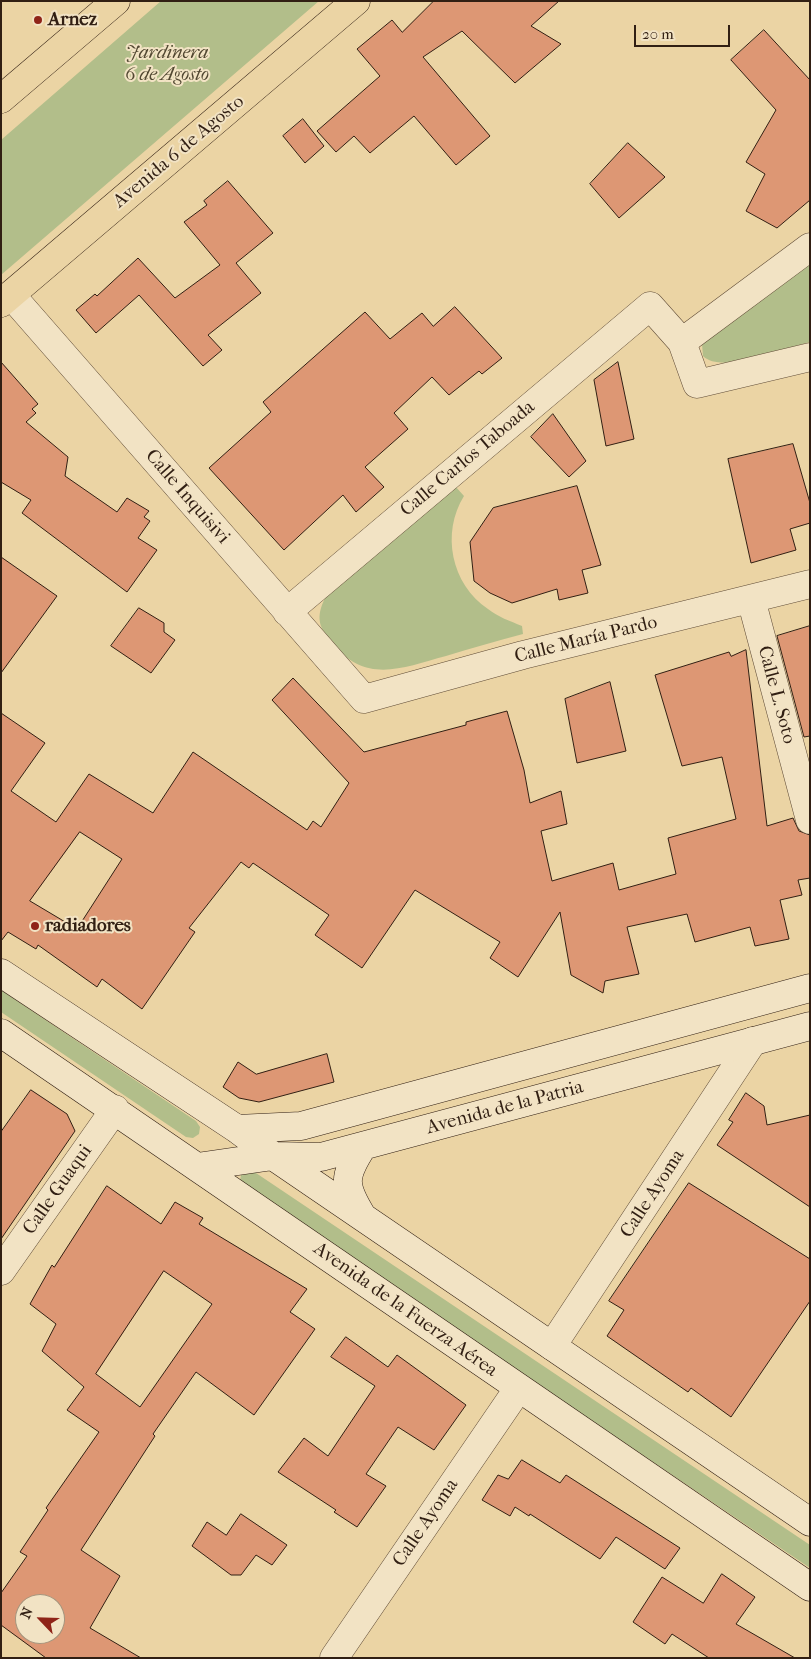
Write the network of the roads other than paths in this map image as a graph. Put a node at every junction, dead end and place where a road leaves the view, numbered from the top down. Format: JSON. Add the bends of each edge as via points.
{"nodes":[{"id":1,"x":116,"y":1,"type":"edge"},
{"id":2,"x":356,"y":1,"type":"edge"},
{"id":3,"x":2,"y":98,"type":"edge"},
{"id":4,"x":810,"y":247,"type":"edge"},
{"id":5,"x":6,"y":299,"type":"edge"},
{"id":6,"x":682,"y":342,"type":"junction"},
{"id":7,"x":810,"y":357,"type":"edge"},
{"id":8,"x":810,"y":584,"type":"edge"},
{"id":9,"x":751,"y":599,"type":"junction"},
{"id":10,"x":287,"y":612,"type":"junction"},
{"id":11,"x":364,"y":699,"type":"joint"},
{"id":12,"x":810,"y":820,"type":"edge"},
{"id":13,"x":1,"y":973,"type":"edge"},
{"id":14,"x":810,"y":988,"type":"edge"},
{"id":15,"x":810,"y":1026,"type":"edge"},
{"id":16,"x":1,"y":1033,"type":"edge"},
{"id":17,"x":754,"y":1041,"type":"junction"},
{"id":18,"x":115,"y":1109,"type":"junction"},
{"id":19,"x":237,"y":1129,"type":"junction"},
{"id":20,"x":363,"y":1146,"type":"junction"},
{"id":21,"x":273,"y":1156,"type":"junction"},
{"id":22,"x":197,"y":1167,"type":"junction"},
{"id":23,"x":363,"y":1218,"type":"junction"},
{"id":24,"x":1,"y":1271,"type":"edge"},
{"id":25,"x":552,"y":1346,"type":"junction"},
{"id":26,"x":518,"y":1389,"type":"junction"},
{"id":27,"x":810,"y":1522,"type":"edge"},
{"id":28,"x":810,"y":1587,"type":"edge"},
{"id":29,"x":334,"y":1658,"type":"edge"}],
"edges":[{"from":1,"to":3,"type":"main road"},
{"from":2,"to":5,"type":"main road","name":"Avenida 6 de Agosto"},
{"from":4,"to":6,"type":"main road"},
{"from":5,"to":10,"type":"main road","name":"Calle Inquisivi"},
{"from":6,"to":7,"type":"main road","via":[[697,384]]},
{"from":6,"to":10,"type":"main road","name":"Calle Carlos Taboada","via":[[650,306]]},
{"from":8,"to":9,"type":"main road","name":"Calle María Pardo"},
{"from":9,"to":11,"type":"main road","name":"Calle María Pardo","via":[[523,655]]},
{"from":9,"to":12,"type":"main road","name":"Calle L. Soto"},
{"from":10,"to":11,"type":"main road","name":"Calle Inquisivi"},
{"from":13,"to":19,"type":"main road"},
{"from":14,"to":19,"type":"main road","name":"Avenida de la Patria","via":[[301,1126]]},
{"from":15,"to":17,"type":"main road","name":"Avenida de la Patria"},
{"from":16,"to":18,"type":"main road","name":"Avenida de la Fuerza Aérea"},
{"from":17,"to":20,"type":"main road","name":"Avenida de la Patria"},
{"from":17,"to":25,"type":"main road","name":"Calle Ayoma"},
{"from":18,"to":22,"type":"main road","name":"Avenida de la Fuerza Aérea"},
{"from":18,"to":24,"type":"main road","name":"Calle Guaqui"},
{"from":19,"to":21,"type":"main road"},
{"from":20,"to":21,"type":"main road","name":"Avenida de la Patria","via":[[321,1157]]},
{"from":20,"to":23,"type":"main road","via":[[350,1166],[346,1180],[350,1197]]},
{"from":21,"to":22,"type":"main road","name":"Avenida de la Patria"},
{"from":21,"to":23,"type":"main road"},
{"from":22,"to":26,"type":"main road","name":"Avenida de la Fuerza Aérea"},
{"from":23,"to":25,"type":"main road"},
{"from":25,"to":27,"type":"main road"},
{"from":26,"to":28,"type":"main road","name":"Avenida de la Fuerza Aérea"},
{"from":26,"to":29,"type":"main road","name":"Calle Ayoma"}]}
